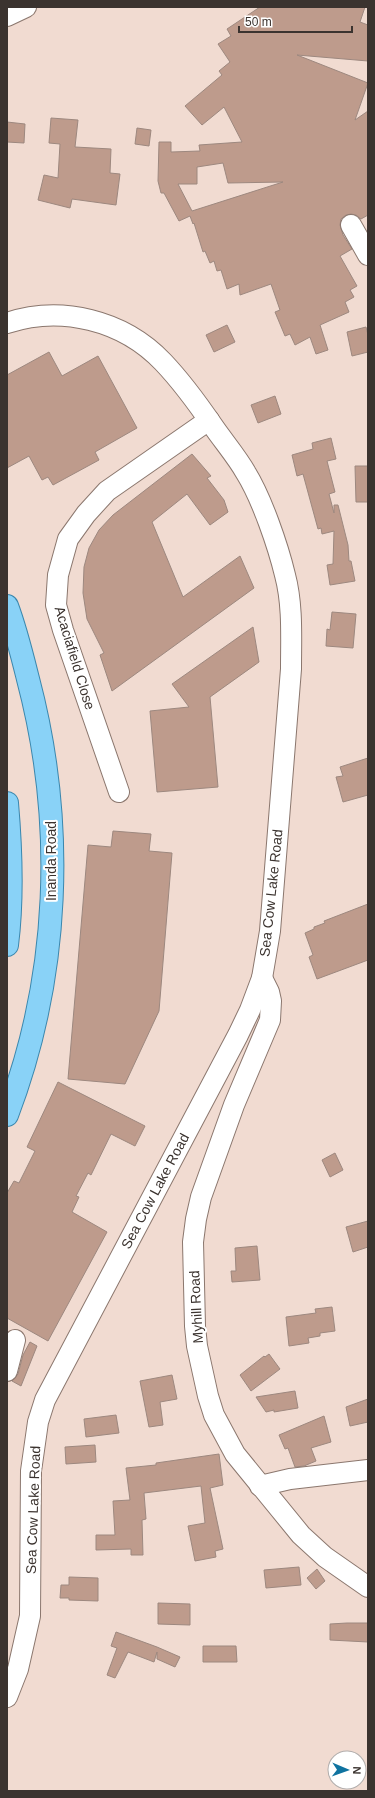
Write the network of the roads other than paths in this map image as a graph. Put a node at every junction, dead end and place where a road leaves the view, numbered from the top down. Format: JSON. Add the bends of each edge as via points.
{"nodes":[{"id":1,"x":26,"y":7,"type":"edge"},
{"id":2,"x":7,"y":16,"type":"edge"},
{"id":3,"x":351,"y":225,"type":"dead end"},
{"id":4,"x":368,"y":255,"type":"edge"},
{"id":5,"x":7,"y":320,"type":"edge"},
{"id":6,"x":209,"y":420,"type":"junction"},
{"id":7,"x":7,"y":606,"type":"edge"},
{"id":8,"x":119,"y":792,"type":"dead end"},
{"id":9,"x":7,"y":803,"type":"edge"},
{"id":10,"x":7,"y":945,"type":"edge"},
{"id":11,"x":262,"y":978,"type":"junction"},
{"id":12,"x":7,"y":1115,"type":"edge"},
{"id":13,"x":15,"y":1340,"type":"dead end"},
{"id":14,"x":7,"y":1370,"type":"edge"},
{"id":15,"x":368,"y":1470,"type":"edge"},
{"id":16,"x":260,"y":1486,"type":"junction"},
{"id":17,"x":368,"y":1587,"type":"edge"},
{"id":18,"x":7,"y":1697,"type":"edge"}],
"edges":[{"from":1,"to":2,"type":"street"},
{"from":3,"to":4,"type":"street"},
{"from":5,"to":6,"type":"street","name":"Sea Cow Lake Road","via":[[69,316],[107,324],[126,334],[162,361],[195,399]]},
{"from":6,"to":8,"type":"street","name":"Acaciafield Close","via":[[107,491],[68,539],[58,575],[56,605],[63,630]]},
{"from":6,"to":11,"type":"street","name":"Sea Cow Lake Road","via":[[247,474],[279,553],[286,577],[292,635],[270,931]]},
{"from":7,"to":12,"type":"main road","name":"Inanda Road","via":[[36,709],[44,750],[51,806],[52,874],[51,919],[44,978],[33,1033]]},
{"from":9,"to":10,"type":"main road","via":[[10,918]]},
{"from":11,"to":16,"type":"street","name":"Myhill Road","via":[[271,1000],[270,1020],[234,1105],[201,1197],[193,1242],[195,1326],[208,1396],[214,1415],[235,1454]]},
{"from":11,"to":18,"type":"street","name":"Sea Cow Lake Road","via":[[238,1035],[45,1400],[38,1422],[31,1471],[30,1616],[18,1669]]},
{"from":13,"to":14,"type":"street"},
{"from":15,"to":16,"type":"street","via":[[290,1479]]},
{"from":16,"to":17,"type":"street","name":"Myhill Road","via":[[301,1535],[325,1557]]}]}
